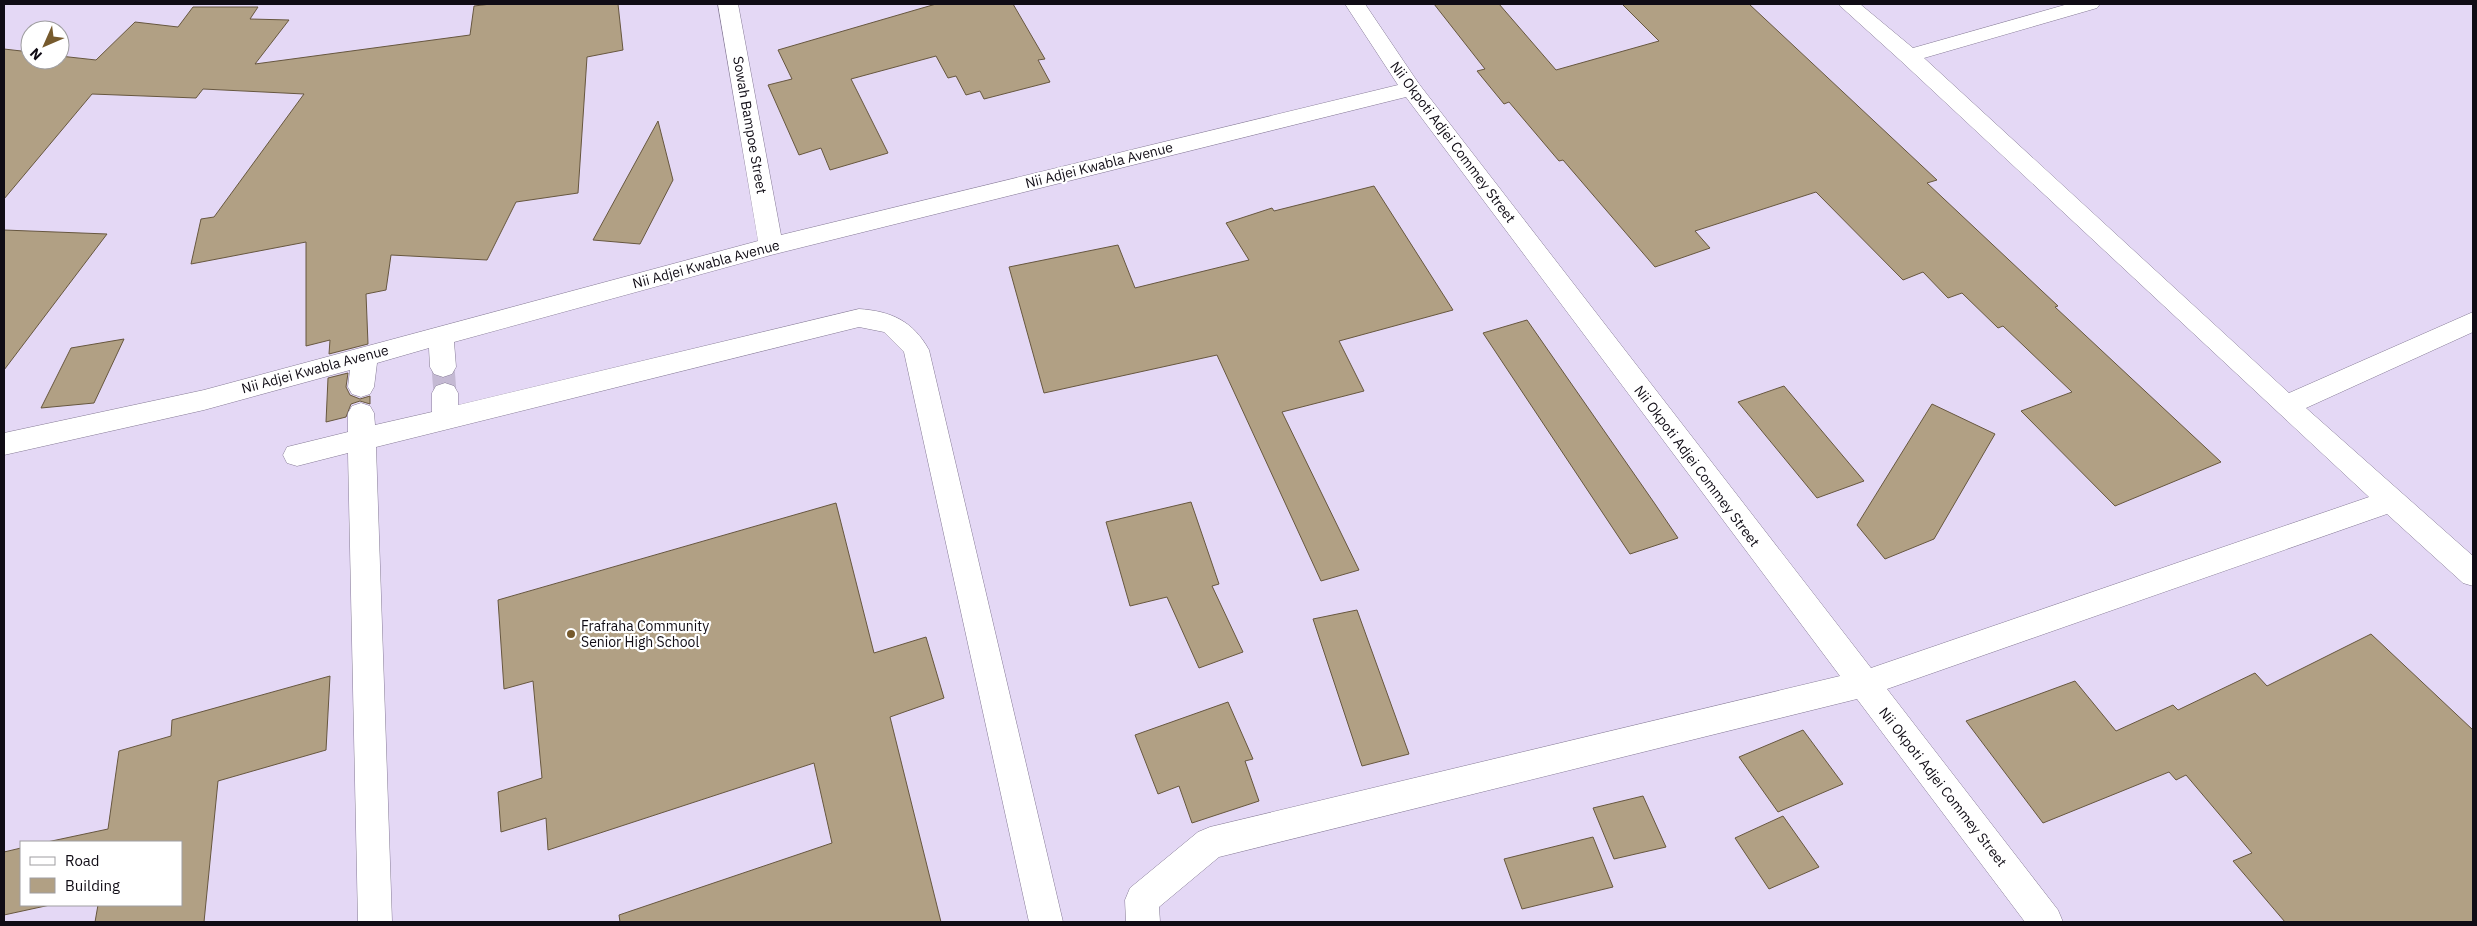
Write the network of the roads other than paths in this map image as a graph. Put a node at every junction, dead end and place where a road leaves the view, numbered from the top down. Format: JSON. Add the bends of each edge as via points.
{"nodes":[{"id":1,"x":728,"y":4,"type":"edge"},
{"id":2,"x":1355,"y":4,"type":"edge"},
{"id":3,"x":1848,"y":4,"type":"edge"},
{"id":4,"x":2090,"y":4,"type":"edge"},
{"id":5,"x":1909,"y":56,"type":"junction"},
{"id":6,"x":1410,"y":89,"type":"junction"},
{"id":7,"x":771,"y":246,"type":"junction"},
{"id":8,"x":2473,"y":321,"type":"edge"},
{"id":9,"x":440,"y":336,"type":"junction"},
{"id":10,"x":365,"y":355,"type":"junction"},
{"id":11,"x":443,"y":366,"type":"tunnel mouth"},
{"id":12,"x":361,"y":387,"type":"dead end"},
{"id":13,"x":2286,"y":406,"type":"junction"},
{"id":14,"x":360,"y":426,"type":"junction"},
{"id":15,"x":4,"y":444,"type":"edge"},
{"id":16,"x":297,"y":455,"type":"dead end"},
{"id":17,"x":2391,"y":501,"type":"junction"},
{"id":18,"x":2473,"y":574,"type":"edge"},
{"id":19,"x":1863,"y":684,"type":"junction"},
{"id":20,"x":375,"y":922,"type":"edge"},
{"id":21,"x":1046,"y":922,"type":"edge"},
{"id":22,"x":1143,"y":922,"type":"edge"},
{"id":23,"x":2046,"y":922,"type":"edge"}],
"edges":[{"from":1,"to":7,"type":"street","name":"Sowah Bampoe Street"},
{"from":2,"to":6,"type":"street","name":"Nii Okpoti Adjei Commey Street"},
{"from":3,"to":5,"type":"street"},
{"from":4,"to":5,"type":"street"},
{"from":5,"to":13,"type":"street"},
{"from":6,"to":7,"type":"street","name":"Nii Adjei Kwabla Avenue"},
{"from":6,"to":19,"type":"street","name":"Nii Okpoti Adjei Commey Street"},
{"from":7,"to":9,"type":"street","name":"Nii Adjei Kwabla Avenue"},
{"from":8,"to":13,"type":"street"},
{"from":9,"to":10,"type":"street","name":"Nii Adjei Kwabla Avenue"},
{"from":9,"to":11,"type":"street"},
{"from":10,"to":12,"type":"street"},
{"from":10,"to":15,"type":"street","name":"Nii Adjei Kwabla Avenue","via":[[204,400]]},
{"from":13,"to":17,"type":"street"},
{"from":14,"to":16,"type":"street"},
{"from":14,"to":20,"type":"street"},
{"from":14,"to":21,"type":"street","via":[[859,318],[893,324],[904,332],[916,350]]},
{"from":17,"to":18,"type":"street"},
{"from":17,"to":19,"type":"street"},
{"from":19,"to":22,"type":"street","via":[[1210,843],[1142,900]]},
{"from":19,"to":23,"type":"street","name":"Nii Okpoti Adjei Commey Street"}]}
